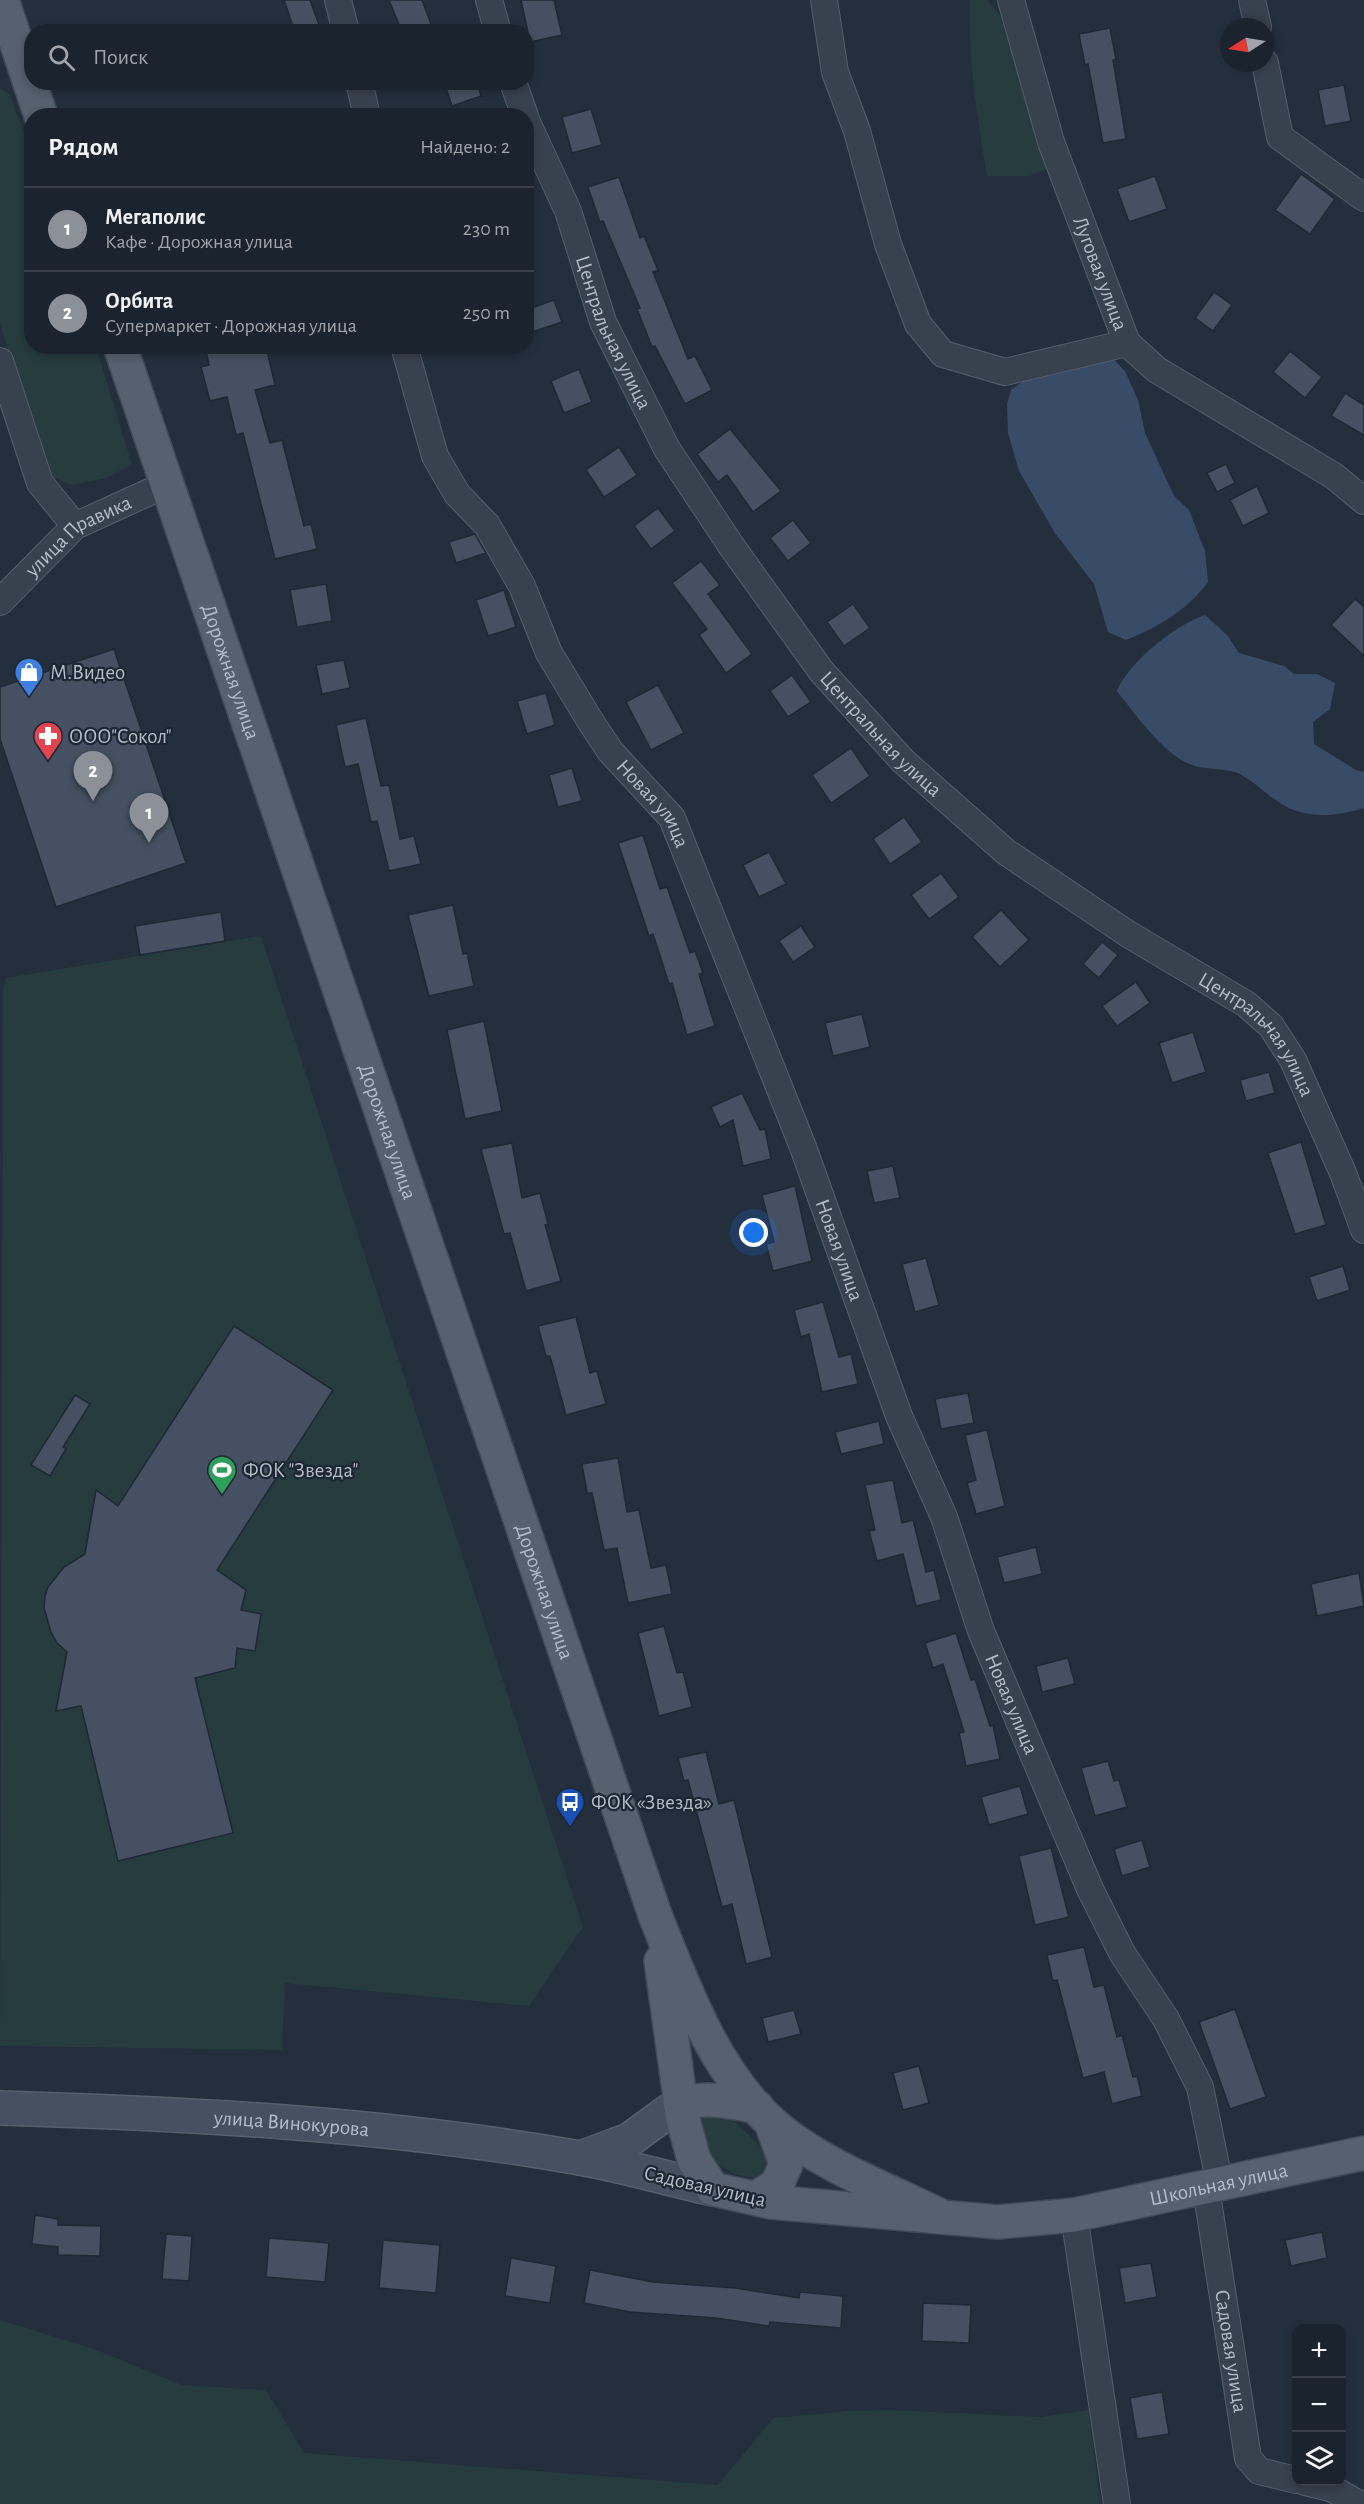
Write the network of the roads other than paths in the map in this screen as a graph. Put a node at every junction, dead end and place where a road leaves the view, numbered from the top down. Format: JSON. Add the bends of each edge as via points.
{"nodes":[{"id":1,"x":2,"y":0,"type":"edge"},
{"id":2,"x":338,"y":0,"type":"edge"},
{"id":3,"x":489,"y":0,"type":"edge"},
{"id":4,"x":824,"y":0,"type":"edge"},
{"id":5,"x":1011,"y":0,"type":"edge"},
{"id":6,"x":1252,"y":0,"type":"edge"},
{"id":7,"x":1256,"y":18,"type":"edge"},
{"id":8,"x":344,"y":24,"type":"edge"},
{"id":9,"x":496,"y":24,"type":"edge"},
{"id":10,"x":24,"y":65,"type":"edge"},
{"id":11,"x":1267,"y":72,"type":"edge"},
{"id":12,"x":32,"y":90,"type":"edge"},
{"id":13,"x":361,"y":90,"type":"edge"},
{"id":14,"x":516,"y":90,"type":"edge"},
{"id":15,"x":38,"y":108,"type":"edge"},
{"id":16,"x":365,"y":108,"type":"edge"},
{"id":17,"x":522,"y":108,"type":"edge"},
{"id":18,"x":534,"y":137,"type":"edge"},
{"id":19,"x":1364,"y":198,"type":"edge"},
{"id":20,"x":1127,"y":343,"type":"junction"},
{"id":21,"x":123,"y":354,"type":"edge"},
{"id":22,"x":406,"y":354,"type":"edge"},
{"id":23,"x":0,"y":361,"type":"edge"},
{"id":24,"x":167,"y":484,"type":"junction"},
{"id":25,"x":1364,"y":501,"type":"edge"},
{"id":26,"x":75,"y":526,"type":"junction"},
{"id":27,"x":0,"y":602,"type":"edge"},
{"id":28,"x":1364,"y":1230,"type":"edge"},
{"id":29,"x":655,"y":1915,"type":"junction"},
{"id":30,"x":680,"y":2103,"type":"junction"},
{"id":31,"x":0,"y":2108,"type":"edge"},
{"id":32,"x":764,"y":2115,"type":"junction"},
{"id":33,"x":1364,"y":2153,"type":"edge"},
{"id":34,"x":581,"y":2158,"type":"junction"},
{"id":35,"x":1213,"y":2186,"type":"junction"},
{"id":36,"x":713,"y":2189,"type":"junction"},
{"id":37,"x":756,"y":2198,"type":"junction"},
{"id":38,"x":1074,"y":2215,"type":"junction"},
{"id":39,"x":943,"y":2217,"type":"junction"},
{"id":40,"x":1292,"y":2479,"type":"edge"},
{"id":41,"x":1324,"y":2486,"type":"edge"},
{"id":42,"x":1116,"y":2504,"type":"edge"},
{"id":43,"x":1359,"y":2504,"type":"edge"}],
"edges":[{"from":1,"to":10,"type":"main road"},
{"from":2,"to":8,"type":"street"},
{"from":3,"to":9,"type":"street"},
{"from":4,"to":20,"type":"street","via":[[835,72],[857,131],[888,244],[918,324],[943,354],[1005,372]]},
{"from":5,"to":20,"type":"street","name":"Луговая улица","via":[[1051,142]]},
{"from":6,"to":7,"type":"street"},
{"from":11,"to":19,"type":"street","via":[[1280,137]]},
{"from":12,"to":15,"type":"main road"},
{"from":13,"to":16,"type":"street"},
{"from":14,"to":17,"type":"street"},
{"from":18,"to":28,"type":"street","name":"Центральная улица","via":[[568,211],[603,322],[667,449],[822,672],[903,761],[1006,852],[1128,934],[1246,1004],[1271,1026],[1293,1060]]},
{"from":20,"to":25,"type":"street","name":"Луговая улица","via":[[1157,370],[1334,476]]},
{"from":21,"to":24,"type":"main road","name":"Дорожная улица"},
{"from":22,"to":35,"type":"street","name":"Новая улица","via":[[435,456],[457,494],[487,525],[522,586],[549,653],[588,719],[610,751],[672,818],[803,1147],[899,1416],[944,1517],[981,1631],[1090,1888],[1122,1953],[1166,2019],[1200,2087]]},
{"from":23,"to":26,"type":"street","via":[[40,483]]},
{"from":24,"to":26,"type":"street","name":"улица Правика"},
{"from":24,"to":29,"type":"main road","name":"Дорожная улица"},
{"from":26,"to":27,"type":"street","name":"улица Правика"},
{"from":29,"to":30,"type":"main road"},
{"from":29,"to":32,"type":"main road","via":[[694,2012],[716,2054]]},
{"from":30,"to":32,"type":"main road","via":[[713,2098]]},
{"from":30,"to":34,"type":"main road","name":"Садовая улица","via":[[629,2140]]},
{"from":30,"to":36,"type":"main road","via":[[694,2160]]},
{"from":31,"to":34,"type":"main road","name":"улица Винокурова","via":[[300,2122]]},
{"from":32,"to":37,"type":"main road","via":[[786,2164],[777,2184]]},
{"from":32,"to":39,"type":"main road","name":"Садовая улица","via":[[820,2157]]},
{"from":33,"to":35,"type":"main road","name":"Школьная улица"},
{"from":34,"to":36,"type":"main road","name":"Садовая улица"},
{"from":35,"to":38,"type":"main road","name":"Школьная улица"},
{"from":35,"to":40,"type":"street","name":"Садовая улица","via":[[1248,2458],[1258,2470]]},
{"from":36,"to":37,"type":"main road","name":"Садовая улица"},
{"from":37,"to":39,"type":"main road","name":"Садовая улица"},
{"from":38,"to":39,"type":"main road","name":"Садовая улица","via":[[998,2222]]},
{"from":38,"to":42,"type":"street"},
{"from":41,"to":43,"type":"street"}]}
